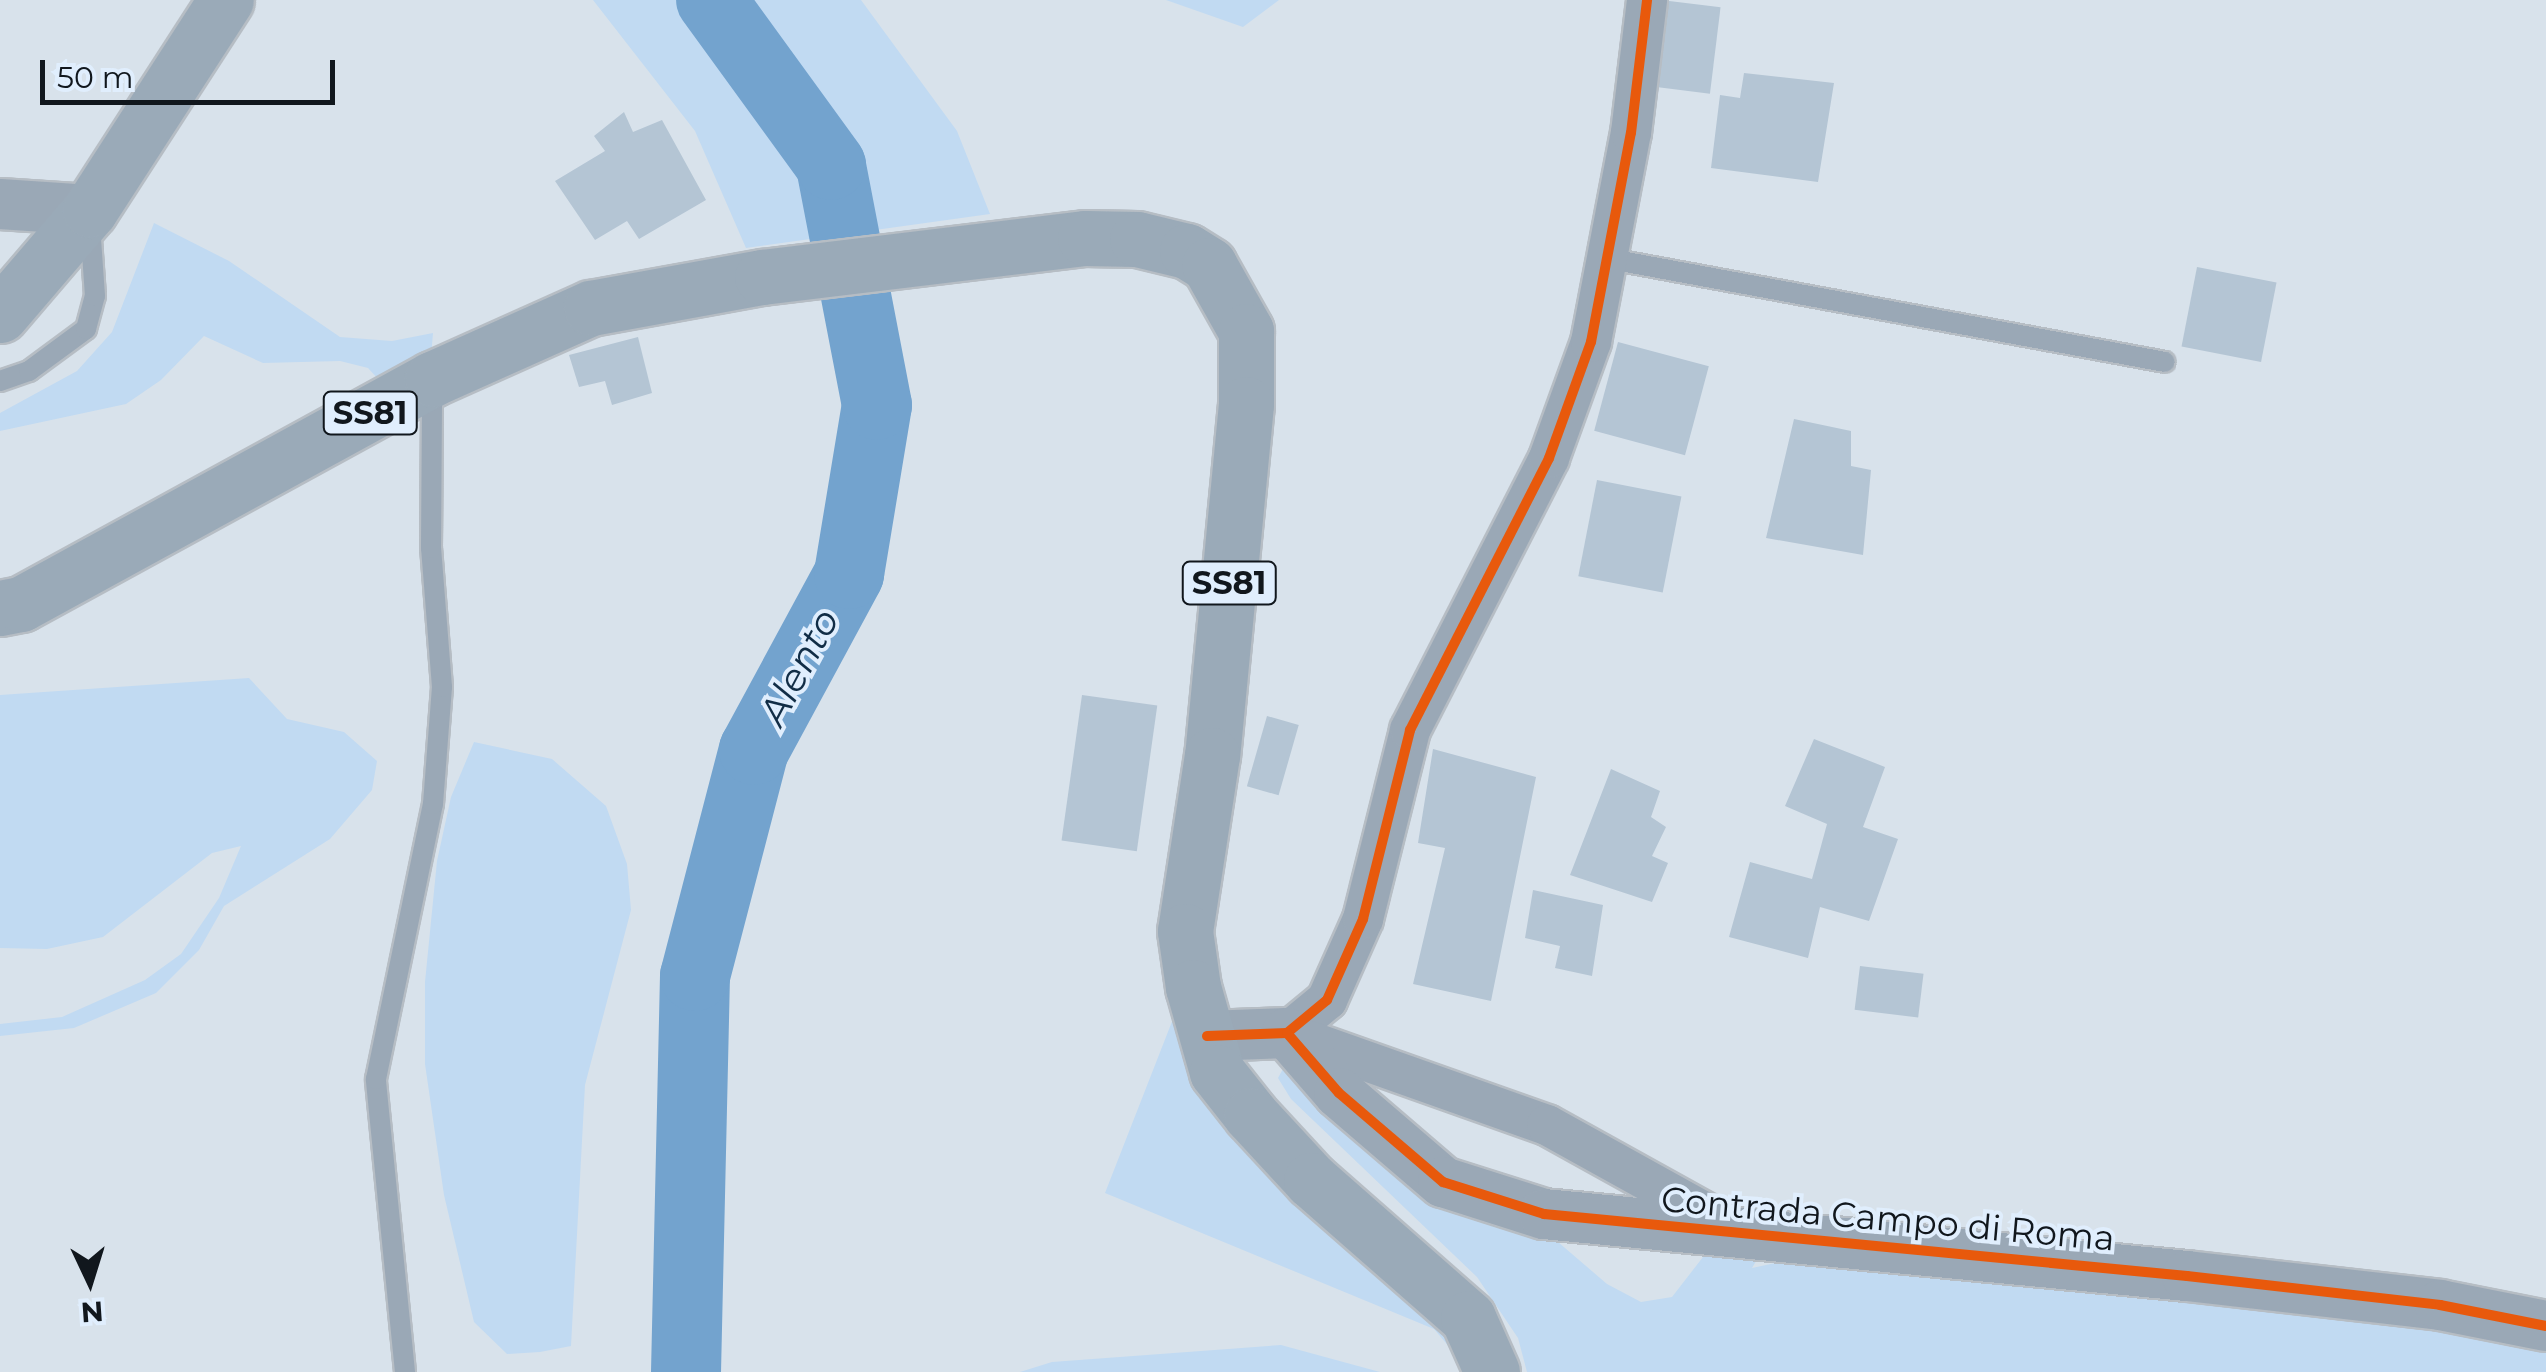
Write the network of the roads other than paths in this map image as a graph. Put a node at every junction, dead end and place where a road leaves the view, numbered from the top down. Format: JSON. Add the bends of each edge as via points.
{"nodes":[{"id":1,"x":226,"y":0,"type":"edge"},
{"id":2,"x":1646,"y":0,"type":"edge"},
{"id":3,"x":0,"y":204,"type":"edge"},
{"id":4,"x":90,"y":210,"type":"junction"},
{"id":5,"x":1610,"y":260,"type":"junction"},
{"id":6,"x":0,"y":315,"type":"edge"},
{"id":7,"x":2165,"y":362,"type":"dead end"},
{"id":8,"x":432,"y":378,"type":"junction"},
{"id":9,"x":0,"y":381,"type":"edge"},
{"id":10,"x":0,"y":608,"type":"edge"},
{"id":11,"x":1287,"y":1033,"type":"junction"},
{"id":12,"x":1207,"y":1036,"type":"junction"},
{"id":13,"x":1742,"y":1234,"type":"junction"},
{"id":14,"x":2546,"y":1326,"type":"edge"},
{"id":15,"x":405,"y":1372,"type":"edge"},
{"id":16,"x":1492,"y":1372,"type":"edge"}],
"edges":[{"from":1,"to":4,"type":"main road"},
{"from":2,"to":5,"type":"street"},
{"from":3,"to":4,"type":"street"},
{"from":4,"to":6,"type":"main road"},
{"from":4,"to":9,"type":"lane","via":[[94,296],[86,328],[29,371]]},
{"from":5,"to":7,"type":"lane"},
{"from":5,"to":11,"type":"street","via":[[1591,342],[1549,458],[1410,730],[1363,919],[1326,1000]]},
{"from":8,"to":10,"type":"main road","number":"SS81","via":[[22,604]]},
{"from":8,"to":12,"type":"main road","number":"SS81","via":[[591,308],[762,276],[1085,238],[1137,238],[1187,251],[1209,265],[1246,331],[1246,404],[1214,735],[1185,931]]},
{"from":8,"to":15,"type":"lane","via":[[431,548],[442,687],[434,804],[376,1079]]},
{"from":11,"to":12,"type":"street"},
{"from":11,"to":13,"type":"street","via":[[1547,1125]]},
{"from":11,"to":13,"type":"street","name":"Contrada Campo di Roma","via":[[1340,1093],[1443,1182],[1544,1214]]},
{"from":12,"to":16,"type":"main road","number":"SS81","via":[[1218,1072],[1251,1115],[1311,1180],[1468,1318]]},
{"from":13,"to":14,"type":"street","name":"Contrada Campo di Roma","via":[[1899,1244],[2440,1305]]}]}
